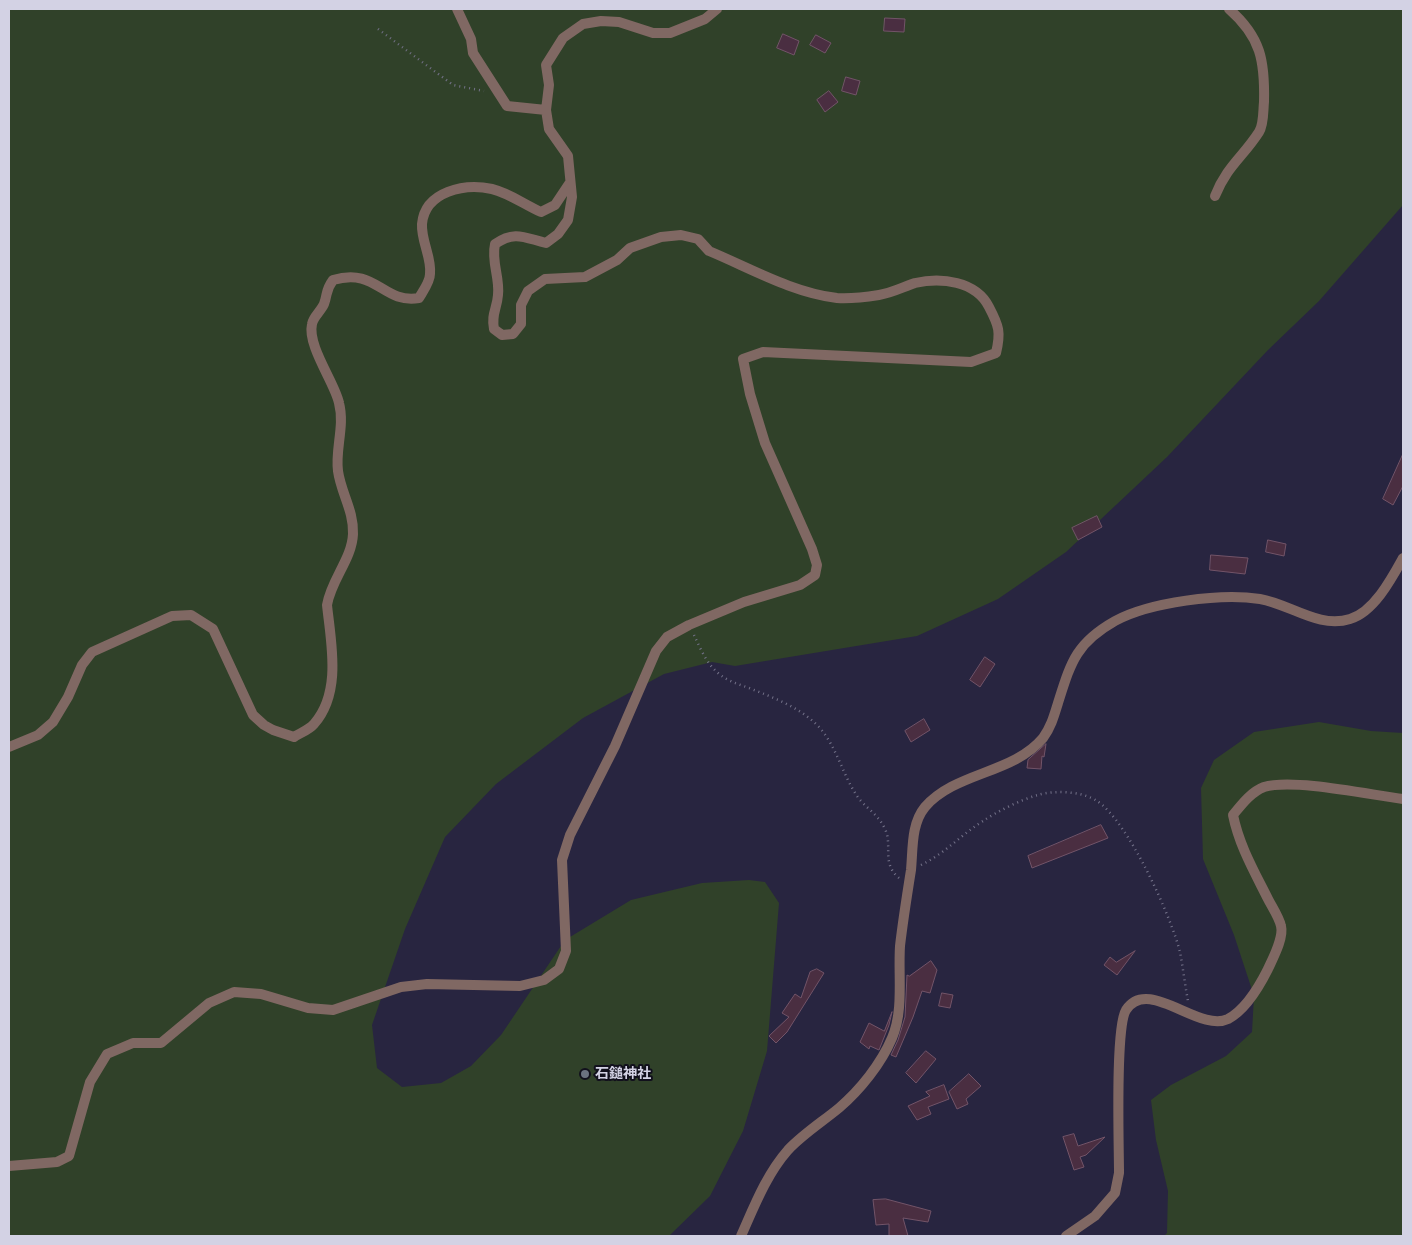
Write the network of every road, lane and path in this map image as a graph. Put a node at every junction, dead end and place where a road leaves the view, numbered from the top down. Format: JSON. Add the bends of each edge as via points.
{"nodes":[{"id":1,"x":457,"y":9,"type":"edge"},
{"id":2,"x":717,"y":9,"type":"edge"},
{"id":3,"x":1229,"y":9,"type":"edge"},
{"id":4,"x":378,"y":30,"type":"dead end"},
{"id":5,"x":498,"y":93,"type":"junction"},
{"id":6,"x":546,"y":110,"type":"junction"},
{"id":7,"x":569,"y":184,"type":"junction"},
{"id":8,"x":1215,"y":196,"type":"dead end"},
{"id":9,"x":1403,"y":558,"type":"edge"},
{"id":10,"x":690,"y":625,"type":"junction"},
{"id":11,"x":9,"y":747,"type":"edge"},
{"id":12,"x":1403,"y":799,"type":"edge"},
{"id":13,"x":911,"y":870,"type":"junction"},
{"id":14,"x":908,"y":886,"type":"junction"},
{"id":15,"x":1190,"y":1013,"type":"junction"},
{"id":16,"x":9,"y":1166,"type":"edge"},
{"id":17,"x":740,"y":1236,"type":"edge"},
{"id":18,"x":1066,"y":1236,"type":"edge"}],
"edges":[{"from":1,"to":5,"type":"street","via":[[471,39],[473,53]]},
{"from":2,"to":6,"type":"street","via":[[705,19],[670,32],[653,33],[619,22],[583,24],[563,38],[546,65],[549,85]]},
{"from":3,"to":8,"type":"street","via":[[1246,23],[1261,56],[1264,69],[1263,115],[1260,131],[1223,176]]},
{"from":4,"to":5,"type":"path","via":[[453,85]]},
{"from":5,"to":6,"type":"street","via":[[506,106]]},
{"from":6,"to":7,"type":"street","via":[[548,130],[568,156]]},
{"from":7,"to":10,"type":"street","via":[[572,197],[568,220],[558,234],[546,243],[517,235],[504,237],[495,244],[492,254],[499,293],[491,318],[494,329],[502,335],[513,334],[521,324],[521,305],[528,291],[545,279],[585,277],[638,244],[681,235],[698,239],[710,251],[809,293],[857,297],[880,295],[916,283],[952,281],[969,287],[985,299],[999,326],[996,353],[971,362],[762,352],[743,359],[765,443],[817,565],[815,575],[800,585],[744,602]]},
{"from":7,"to":11,"type":"street","via":[[555,205],[541,212],[508,195],[484,188],[448,191],[434,200],[425,211],[422,225],[431,273],[420,298],[406,300],[357,276],[333,280],[325,290],[324,304],[312,324],[317,351],[339,402],[342,427],[338,470],[353,517],[353,537],[328,595],[333,675],[325,703],[314,724],[294,737],[264,725],[253,714],[213,629],[191,615],[172,616],[92,652],[53,722],[38,735]]},
{"from":9,"to":13,"type":"street","via":[[1392,578],[1368,607],[1351,619],[1325,621],[1260,599],[1200,598],[1146,608],[1115,621],[1087,639],[1072,659],[1052,726],[1040,740],[1022,756],[937,794],[923,809],[915,828]]},
{"from":10,"to":14,"type":"path","via":[[703,654],[717,673],[729,681],[776,698],[818,726],[860,800],[879,817],[886,831],[888,863]]},
{"from":10,"to":16,"type":"street","via":[[667,636],[656,651],[615,746],[570,835],[562,860],[566,951],[559,969],[544,980],[520,986],[427,984],[400,987],[333,1010],[308,1008],[261,994],[234,992],[210,1004],[160,1043],[133,1043],[107,1054],[90,1082],[69,1156],[57,1162]]},
{"from":12,"to":15,"type":"street","via":[[1290,784],[1264,787],[1247,798],[1233,815],[1237,836],[1282,927],[1277,949],[1263,980],[1241,1009],[1227,1019],[1210,1021]]},
{"from":13,"to":14,"type":"street"},
{"from":13,"to":15,"type":"path","via":[[934,859],[983,820],[1036,796],[1048,792],[1081,794],[1096,800],[1120,825],[1160,899],[1180,951]]},
{"from":14,"to":17,"type":"street","via":[[900,946],[898,1015],[892,1037],[877,1066],[856,1090],[789,1149],[772,1170]]},
{"from":15,"to":18,"type":"street","via":[[1148,998],[1136,1000],[1125,1011],[1120,1045],[1119,1173],[1115,1193],[1095,1216]]}]}
